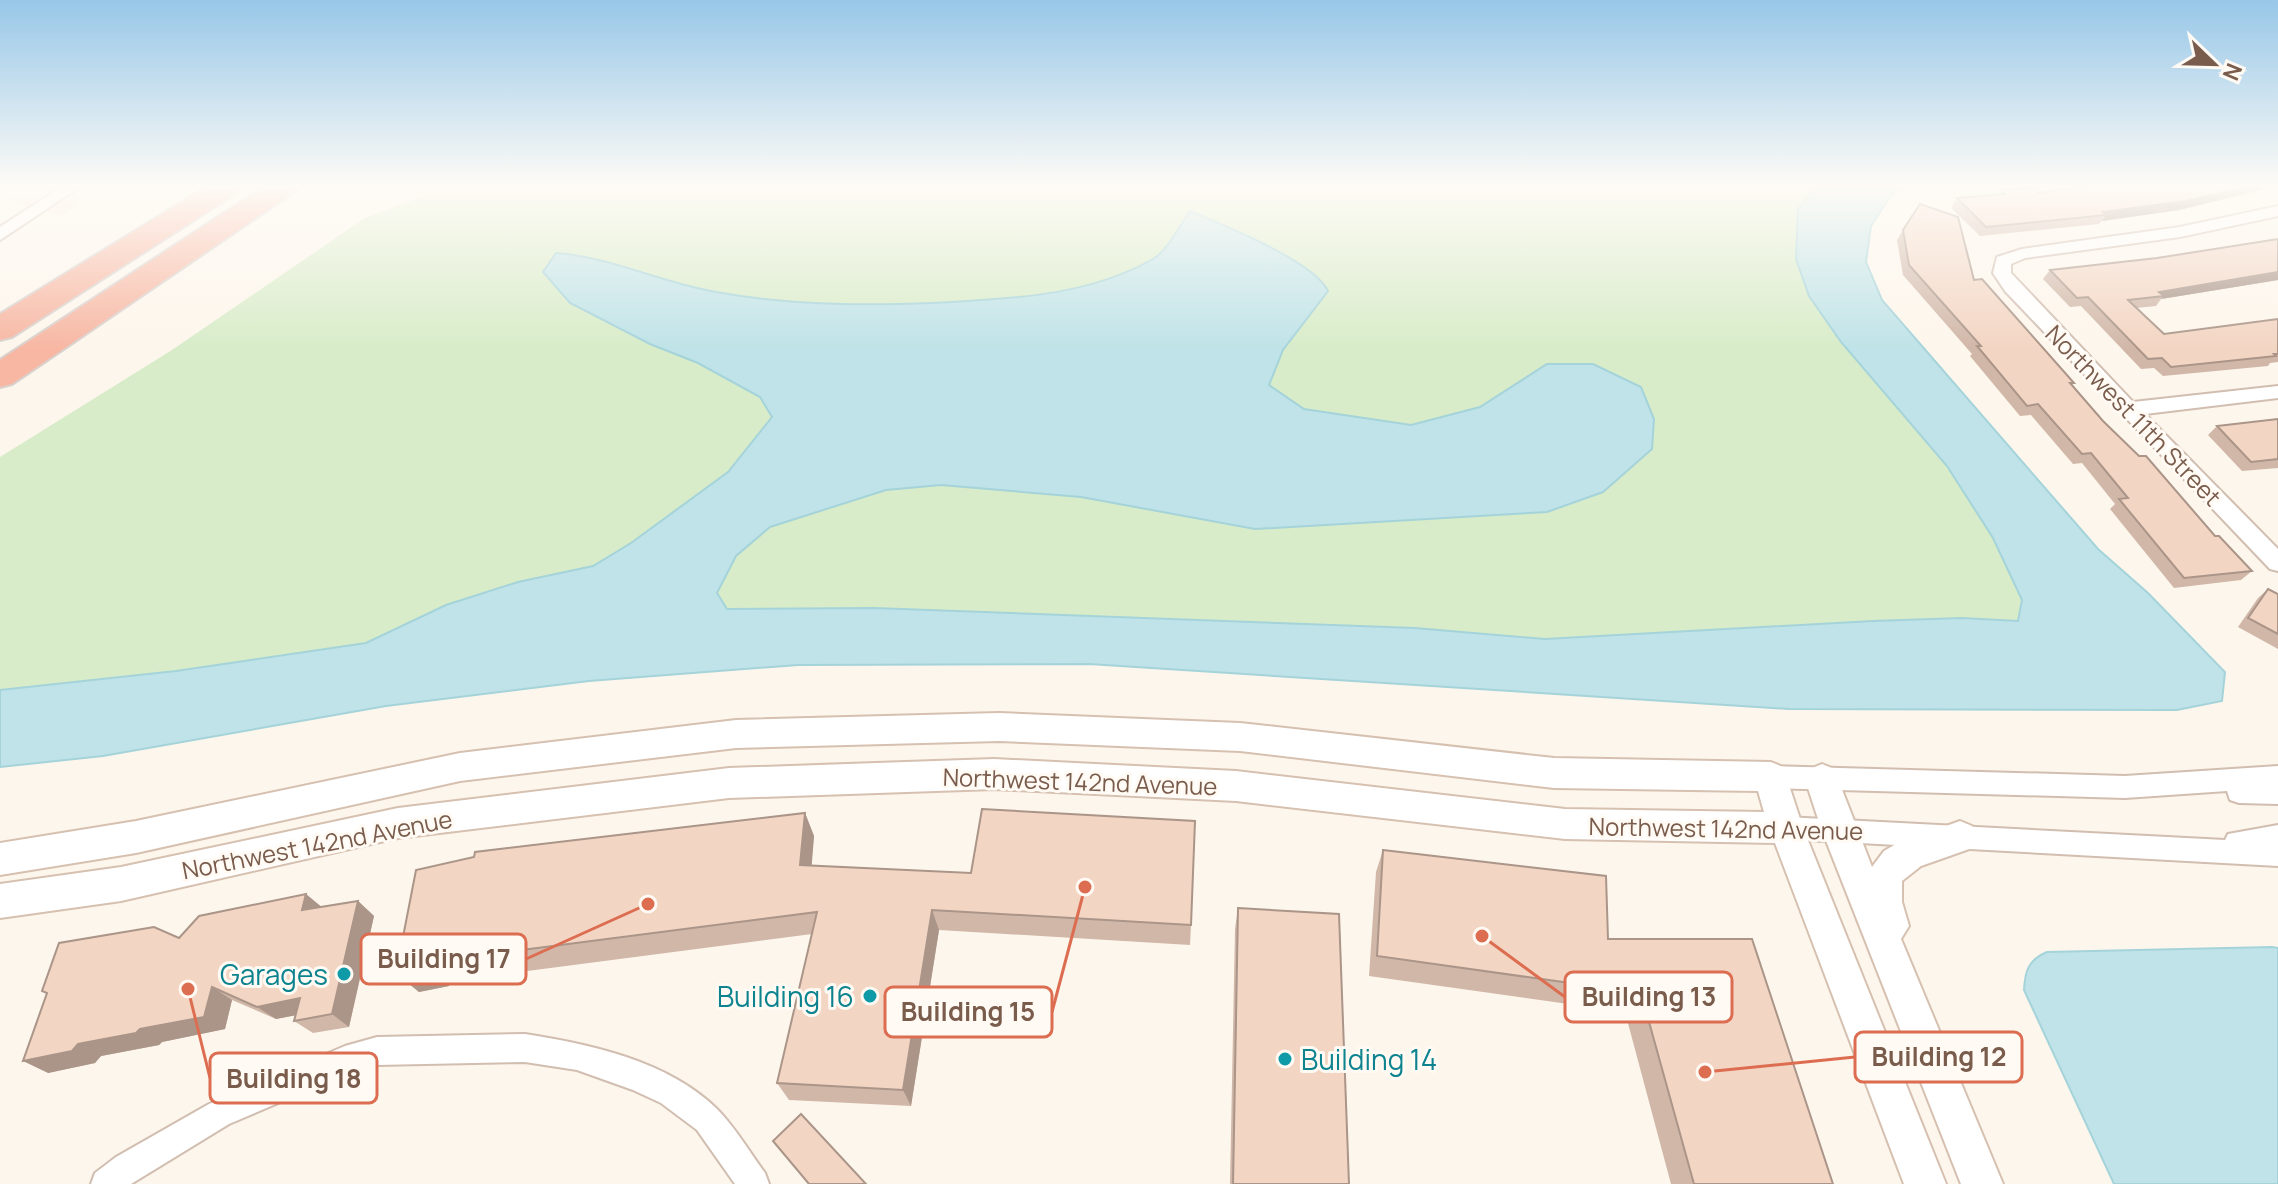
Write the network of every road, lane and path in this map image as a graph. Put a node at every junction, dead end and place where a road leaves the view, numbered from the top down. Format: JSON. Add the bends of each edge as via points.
{"nodes":[{"id":1,"x":143,"y":239,"type":"edge"},
{"id":2,"x":204,"y":239,"type":"edge"},
{"id":3,"x":2131,"y":239,"type":"edge"},
{"id":4,"x":0,"y":329,"type":"edge"},
{"id":5,"x":0,"y":376,"type":"edge"},
{"id":6,"x":2278,"y":392,"type":"edge"},
{"id":7,"x":2128,"y":409,"type":"junction"},
{"id":8,"x":2278,"y":563,"type":"edge"},
{"id":9,"x":1771,"y":777,"type":"junction"},
{"id":10,"x":1822,"y":779,"type":"junction"},
{"id":11,"x":2275,"y":794,"type":"edge"},
{"id":12,"x":1786,"y":828,"type":"junction"},
{"id":13,"x":1838,"y":828,"type":"junction"},
{"id":14,"x":1960,"y":837,"type":"junction"},
{"id":15,"x":2278,"y":837,"type":"edge"},
{"id":16,"x":2168,"y":849,"type":"junction"},
{"id":17,"x":2278,"y":854,"type":"edge"},
{"id":18,"x":0,"y":859,"type":"edge"},
{"id":19,"x":0,"y":901,"type":"edge"},
{"id":20,"x":1902,"y":987,"type":"junction"},
{"id":21,"x":106,"y":1184,"type":"edge"},
{"id":22,"x":754,"y":1184,"type":"edge"},
{"id":23,"x":1925,"y":1184,"type":"edge"},
{"id":24,"x":1982,"y":1184,"type":"edge"}],
"edges":[{"from":1,"to":4,"type":"highway"},
{"from":2,"to":5,"type":"highway"},
{"from":3,"to":7,"type":"street","name":"Northwest 11th Street","via":[[2021,252],[2003,261],[2002,273]]},
{"from":6,"to":7,"type":"street"},
{"from":7,"to":8,"type":"street","name":"Northwest 11th Street"},
{"from":9,"to":10,"type":"street","name":"Northwest 142nd Avenue"},
{"from":9,"to":12,"type":"street"},
{"from":9,"to":18,"type":"street","name":"Northwest 142nd Avenue","via":[[1554,773],[1210,736],[999,727],[736,734],[460,767],[136,837]]},
{"from":10,"to":11,"type":"street","name":"Northwest 142nd Avenue"},
{"from":10,"to":13,"type":"street"},
{"from":12,"to":13,"type":"street","name":"Northwest 142nd Avenue"},
{"from":12,"to":19,"type":"street","name":"Northwest 142nd Avenue","via":[[1565,824],[1236,786],[994,774],[729,783],[398,823],[121,884]]},
{"from":12,"to":23,"type":"street"},
{"from":13,"to":14,"type":"street","name":"Northwest 142nd Avenue"},
{"from":13,"to":20,"type":"street"},
{"from":14,"to":16,"type":"street","name":"Northwest 142nd Avenue"},
{"from":14,"to":20,"type":"street","via":[[1893,861],[1885,875]]},
{"from":15,"to":16,"type":"street","name":"Northwest 142nd Avenue"},
{"from":16,"to":17,"type":"street","name":"Northwest 142nd Avenue"},
{"from":20,"to":24,"type":"street"},
{"from":21,"to":22,"type":"street","via":[[219,1114],[345,1060],[377,1051],[525,1048],[577,1056],[671,1093],[707,1120]]}]}
